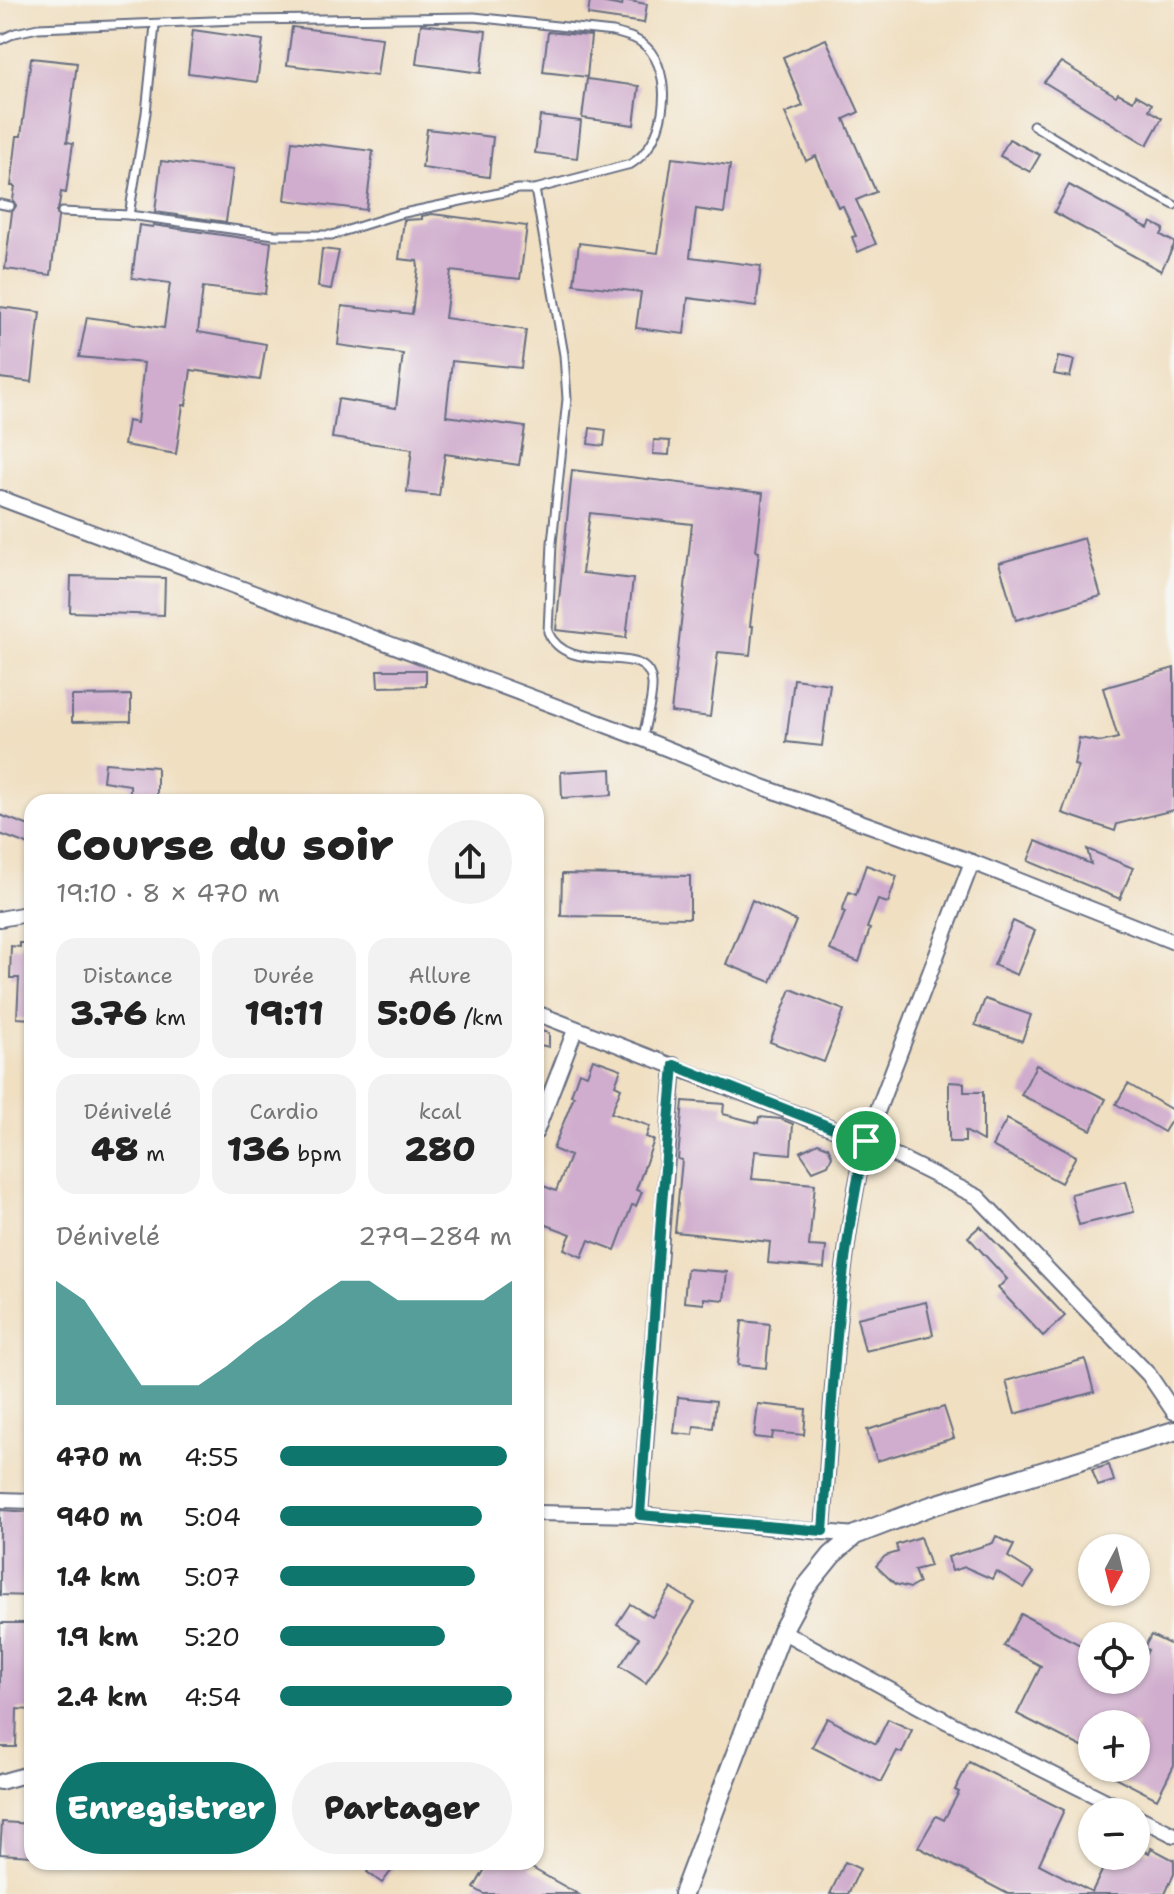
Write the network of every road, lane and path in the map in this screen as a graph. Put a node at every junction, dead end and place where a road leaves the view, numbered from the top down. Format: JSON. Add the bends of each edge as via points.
{"nodes":[{"id":1,"x":155,"y":25,"type":"junction"},
{"id":2,"x":0,"y":40,"type":"edge"},
{"id":3,"x":1033,"y":125,"type":"dead end"},
{"id":4,"x":535,"y":189,"type":"junction"},
{"id":5,"x":0,"y":204,"type":"edge"},
{"id":6,"x":1174,"y":205,"type":"edge"},
{"id":7,"x":10,"y":206,"type":"dead end"},
{"id":8,"x":62,"y":212,"type":"dead end"},
{"id":9,"x":129,"y":215,"type":"junction"},
{"id":10,"x":0,"y":498,"type":"edge"},
{"id":11,"x":643,"y":739,"type":"junction"},
{"id":12,"x":972,"y":862,"type":"junction"},
{"id":13,"x":24,"y":914,"type":"edge"},
{"id":14,"x":0,"y":919,"type":"edge"},
{"id":15,"x":1174,"y":942,"type":"edge"},
{"id":16,"x":544,"y":1016,"type":"edge"},
{"id":17,"x":575,"y":1030,"type":"junction"},
{"id":18,"x":674,"y":1065,"type":"junction"},
{"id":19,"x":544,"y":1111,"type":"edge"},
{"id":20,"x":866,"y":1141,"type":"junction"},
{"id":21,"x":1174,"y":1412,"type":"edge"},
{"id":22,"x":1174,"y":1431,"type":"edge"},
{"id":23,"x":0,"y":1500,"type":"edge"},
{"id":24,"x":24,"y":1501,"type":"edge"},
{"id":25,"x":544,"y":1513,"type":"edge"},
{"id":26,"x":640,"y":1515,"type":"junction"},
{"id":27,"x":823,"y":1531,"type":"junction"},
{"id":28,"x":855,"y":1535,"type":"junction"},
{"id":29,"x":782,"y":1631,"type":"junction"},
{"id":30,"x":24,"y":1775,"type":"edge"},
{"id":31,"x":0,"y":1782,"type":"edge"},
{"id":32,"x":1100,"y":1798,"type":"edge"},
{"id":33,"x":1150,"y":1823,"type":"edge"},
{"id":34,"x":1174,"y":1835,"type":"edge"},
{"id":35,"x":683,"y":1894,"type":"edge"}],
"edges":[{"from":1,"to":2,"type":"lane","via":[[38,28]]},
{"from":1,"to":4,"type":"lane","via":[[474,17],[633,37],[652,54],[664,81],[651,147],[631,164]]},
{"from":1,"to":9,"type":"lane"},
{"from":3,"to":6,"type":"lane"},
{"from":4,"to":9,"type":"lane","via":[[399,214],[332,235],[275,235]]},
{"from":4,"to":11,"type":"lane","via":[[567,399],[548,632],[553,645],[564,651],[638,661],[649,670],[653,685]]},
{"from":5,"to":7,"type":"lane"},
{"from":8,"to":9,"type":"lane"},
{"from":10,"to":11,"type":"street"},
{"from":11,"to":12,"type":"street"},
{"from":12,"to":15,"type":"street"},
{"from":12,"to":20,"type":"street"},
{"from":13,"to":14,"type":"street"},
{"from":16,"to":17,"type":"street"},
{"from":17,"to":18,"type":"street"},
{"from":17,"to":19,"type":"street"},
{"from":18,"to":20,"type":"street"},
{"from":18,"to":26,"type":"street"},
{"from":20,"to":21,"type":"street","via":[[978,1197],[1149,1375]]},
{"from":20,"to":27,"type":"street","via":[[841,1295]]},
{"from":22,"to":28,"type":"street","via":[[931,1506]]},
{"from":23,"to":24,"type":"street"},
{"from":25,"to":26,"type":"street"},
{"from":26,"to":27,"type":"street"},
{"from":27,"to":28,"type":"street"},
{"from":28,"to":29,"type":"street","via":[[806,1587]]},
{"from":29,"to":32,"type":"street"},
{"from":29,"to":35,"type":"street"},
{"from":30,"to":31,"type":"street"},
{"from":33,"to":34,"type":"street"}]}
